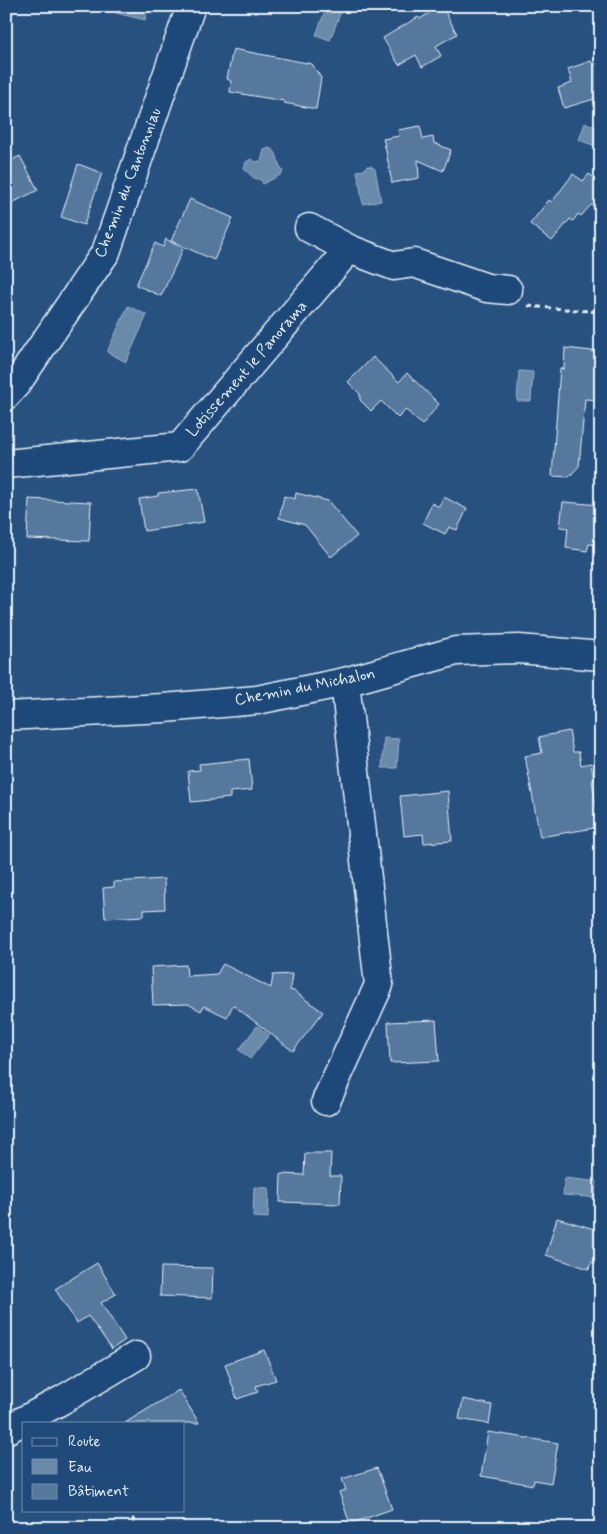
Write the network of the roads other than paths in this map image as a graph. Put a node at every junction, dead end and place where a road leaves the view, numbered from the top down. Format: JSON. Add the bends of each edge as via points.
{"nodes":[{"id":1,"x":191,"y":6,"type":"edge"},
{"id":2,"x":309,"y":228,"type":"dead end"},
{"id":3,"x":349,"y":249,"type":"junction"},
{"id":4,"x":508,"y":290,"type":"dead end"},
{"id":5,"x":6,"y":396,"type":"edge"},
{"id":6,"x":6,"y":464,"type":"edge"},
{"id":7,"x":601,"y":656,"type":"edge"},
{"id":8,"x":345,"y":682,"type":"junction"},
{"id":9,"x":6,"y":716,"type":"edge"},
{"id":10,"x":326,"y":1101,"type":"dead end"},
{"id":11,"x":136,"y":1356,"type":"dead end"},
{"id":12,"x":6,"y":1430,"type":"edge"}],
"edges":[{"from":1,"to":5,"type":"street","name":"Chemin du Cantonniau","via":[[106,252]]},
{"from":2,"to":3,"type":"street"},
{"from":3,"to":4,"type":"street","via":[[394,266],[414,263],[487,288]]},
{"from":3,"to":6,"type":"street","name":"Lotissement le Panorama","via":[[180,447]]},
{"from":7,"to":8,"type":"street","name":"Chemin du Michalon","via":[[519,649],[456,651]]},
{"from":8,"to":9,"type":"street","name":"Chemin du Michalon","via":[[257,700]]},
{"from":8,"to":10,"type":"street","via":[[379,985]]},
{"from":11,"to":12,"type":"street"}]}
